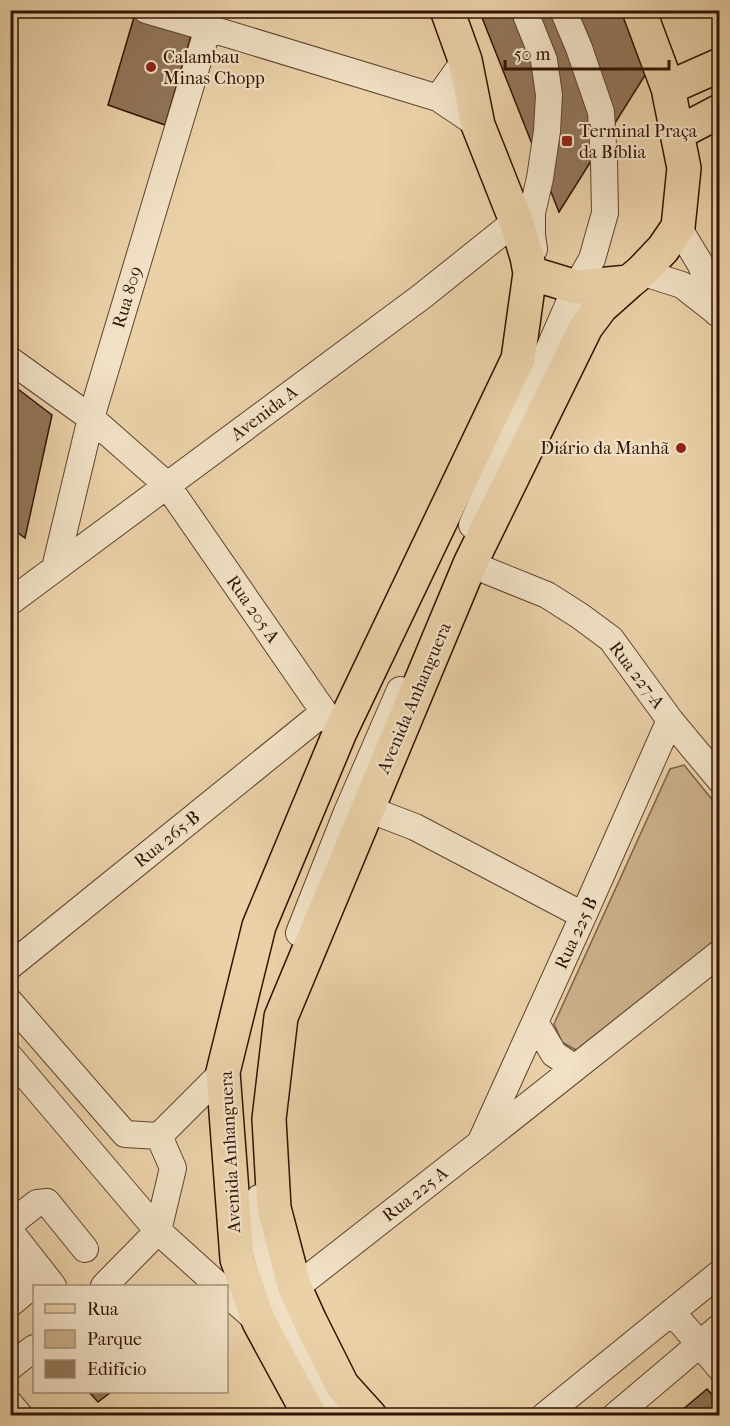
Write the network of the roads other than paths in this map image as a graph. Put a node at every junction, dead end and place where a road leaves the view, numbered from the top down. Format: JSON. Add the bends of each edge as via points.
{"nodes":[{"id":1,"x":146,"y":10,"type":"edge"},
{"id":2,"x":447,"y":10,"type":"edge"},
{"id":3,"x":524,"y":10,"type":"edge"},
{"id":4,"x":563,"y":10,"type":"edge"},
{"id":5,"x":639,"y":10,"type":"edge"},
{"id":6,"x":208,"y":28,"type":"junction"},
{"id":7,"x":465,"y":60,"type":"junction"},
{"id":8,"x":720,"y":65,"type":"edge"},
{"id":9,"x":668,"y":88,"type":"junction"},
{"id":10,"x":438,"y":98,"type":"junction"},
{"id":11,"x":720,"y":111,"type":"edge"},
{"id":12,"x":478,"y":125,"type":"junction"},
{"id":13,"x":678,"y":133,"type":"junction"},
{"id":14,"x":516,"y":221,"type":"junction"},
{"id":15,"x":678,"y":227,"type":"junction"},
{"id":16,"x":710,"y":262,"type":"edge"},
{"id":17,"x":534,"y":274,"type":"junction"},
{"id":18,"x":635,"y":277,"type":"junction"},
{"id":19,"x":576,"y":287,"type":"junction"},
{"id":20,"x":718,"y":314,"type":"edge"},
{"id":21,"x":10,"y":360,"type":"edge"},
{"id":22,"x":520,"y":415,"type":"junction"},
{"id":23,"x":91,"y":418,"type":"junction"},
{"id":24,"x":167,"y":485,"type":"junction"},
{"id":25,"x":470,"y":564,"type":"junction"},
{"id":26,"x":55,"y":568,"type":"junction"},
{"id":27,"x":10,"y":602,"type":"edge"},
{"id":28,"x":670,"y":720,"type":"junction"},
{"id":29,"x":332,"y":722,"type":"junction"},
{"id":30,"x":720,"y":780,"type":"edge"},
{"id":31,"x":368,"y":809,"type":"junction"},
{"id":32,"x":584,"y":914,"type":"junction"},
{"id":33,"x":720,"y":953,"type":"edge"},
{"id":34,"x":10,"y":966,"type":"edge"},
{"id":35,"x":10,"y":1002,"type":"edge"},
{"id":36,"x":535,"y":1022,"type":"junction"},
{"id":37,"x":10,"y":1057,"type":"edge"},
{"id":38,"x":575,"y":1068,"type":"junction"},
{"id":39,"x":223,"y":1072,"type":"junction"},
{"id":40,"x":159,"y":1136,"type":"junction"},
{"id":41,"x":479,"y":1144,"type":"junction"},
{"id":42,"x":10,"y":1224,"type":"edge"},
{"id":43,"x":10,"y":1231,"type":"edge"},
{"id":44,"x":158,"y":1231,"type":"junction"},
{"id":45,"x":85,"y":1249,"type":"dead end"},
{"id":46,"x":10,"y":1262,"type":"edge"},
{"id":47,"x":720,"y":1273,"type":"edge"},
{"id":48,"x":51,"y":1285,"type":"edge"},
{"id":49,"x":106,"y":1285,"type":"edge"},
{"id":50,"x":217,"y":1285,"type":"edge"},
{"id":51,"x":228,"y":1293,"type":"edge"},
{"id":52,"x":10,"y":1304,"type":"edge"},
{"id":53,"x":278,"y":1305,"type":"junction"},
{"id":54,"x":672,"y":1312,"type":"junction"},
{"id":55,"x":720,"y":1327,"type":"edge"},
{"id":56,"x":699,"y":1344,"type":"junction"},
{"id":57,"x":33,"y":1349,"type":"edge"},
{"id":58,"x":10,"y":1367,"type":"edge"},
{"id":59,"x":720,"y":1368,"type":"edge"},
{"id":60,"x":10,"y":1404,"type":"edge"},
{"id":61,"x":20,"y":1416,"type":"edge"},
{"id":62,"x":310,"y":1416,"type":"edge"},
{"id":63,"x":339,"y":1416,"type":"edge"},
{"id":64,"x":370,"y":1416,"type":"edge"},
{"id":65,"x":544,"y":1416,"type":"edge"},
{"id":66,"x":615,"y":1416,"type":"edge"}],
"edges":[{"from":1,"to":6,"type":"street"},
{"from":2,"to":7,"type":"main road","name":"Avenida Anhanguera"},
{"from":3,"to":17,"type":"street","via":[[544,60],[549,95],[547,131],[532,213]]},
{"from":4,"to":19,"type":"street","via":[[601,112],[604,161],[605,213],[592,259]]},
{"from":5,"to":9,"type":"main road","name":"Avenida Anhanguera"},
{"from":6,"to":10,"type":"street"},
{"from":6,"to":23,"type":"street","name":"Rua 809"},
{"from":7,"to":10,"type":"street"},
{"from":7,"to":12,"type":"main road","name":"Avenida Anhanguera"},
{"from":8,"to":9,"type":"main road"},
{"from":9,"to":13,"type":"main road","name":"Avenida Anhanguera"},
{"from":10,"to":12,"type":"street"},
{"from":11,"to":13,"type":"main road"},
{"from":12,"to":14,"type":"main road","name":"Avenida Anhanguera"},
{"from":13,"to":15,"type":"main road","name":"Avenida Anhanguera","via":[[684,168]]},
{"from":14,"to":17,"type":"main road","name":"Avenida Anhanguera"},
{"from":14,"to":24,"type":"street","name":"Avenida A","via":[[421,297]]},
{"from":15,"to":16,"type":"street"},
{"from":15,"to":18,"type":"main road","name":"Avenida Anhanguera"},
{"from":16,"to":20,"type":"street"},
{"from":17,"to":19,"type":"main road"},
{"from":17,"to":22,"type":"street","via":[[541,295],[538,340]]},
{"from":17,"to":29,"type":"main road","name":"Avenida Anhanguera","via":[[518,359]]},
{"from":18,"to":19,"type":"main road"},
{"from":18,"to":20,"type":"street","via":[[682,285]]},
{"from":18,"to":25,"type":"main road","name":"Avenida Anhanguera","via":[[601,307],[586,327]]},
{"from":19,"to":22,"type":"street"},
{"from":21,"to":23,"type":"street","name":"Rua 205 A"},
{"from":22,"to":53,"type":"street","via":[[347,812],[274,995],[262,1057],[257,1123],[258,1189],[265,1249]]},
{"from":23,"to":24,"type":"street","name":"Rua 205 A"},
{"from":23,"to":26,"type":"street","name":"Rua 809"},
{"from":24,"to":26,"type":"street","name":"Avenida A"},
{"from":24,"to":29,"type":"street","name":"Rua 205 A"},
{"from":25,"to":28,"type":"street","name":"Rua 227-A","via":[[547,595],[611,639]]},
{"from":25,"to":31,"type":"main road","name":"Avenida Anhanguera"},
{"from":26,"to":27,"type":"street","name":"Avenida A"},
{"from":28,"to":30,"type":"street","name":"Rua 227-A"},
{"from":28,"to":32,"type":"street","name":"Rua 225 B"},
{"from":29,"to":34,"type":"street","name":"Rua 265-B"},
{"from":29,"to":39,"type":"main road","name":"Avenida Anhanguera","via":[[259,926]]},
{"from":31,"to":32,"type":"street","via":[[415,827]]},
{"from":31,"to":53,"type":"main road","name":"Avenida Anhanguera","via":[[281,1017],[269,1119]]},
{"from":32,"to":36,"type":"street","name":"Rua 225 B"},
{"from":33,"to":38,"type":"street","name":"Rua 225 A"},
{"from":35,"to":40,"type":"street","via":[[125,1134]]},
{"from":36,"to":38,"type":"street","via":[[554,1053]]},
{"from":36,"to":41,"type":"street","name":"Rua 225 B"},
{"from":37,"to":44,"type":"street"},
{"from":38,"to":41,"type":"street","name":"Rua 225 A"},
{"from":39,"to":40,"type":"street"},
{"from":39,"to":53,"type":"main road","name":"Avenida Anhanguera","via":[[237,1259]]},
{"from":40,"to":44,"type":"street","via":[[173,1168]]},
{"from":41,"to":53,"type":"street","name":"Rua 225 A"},
{"from":42,"to":45,"type":"street","via":[[37,1203],[47,1202]]},
{"from":43,"to":48,"type":"street"},
{"from":44,"to":49,"type":"street"},
{"from":44,"to":50,"type":"street"},
{"from":46,"to":52,"type":"street","via":[[28,1285]]},
{"from":47,"to":54,"type":"street"},
{"from":51,"to":53,"type":"street"},
{"from":53,"to":62,"type":"main road","name":"Avenida Anhanguera"},
{"from":53,"to":63,"type":"street"},
{"from":53,"to":64,"type":"main road","name":"Avenida Anhanguera"},
{"from":54,"to":56,"type":"street"},
{"from":54,"to":65,"type":"street"},
{"from":55,"to":56,"type":"street"},
{"from":56,"to":59,"type":"street"},
{"from":56,"to":66,"type":"street"},
{"from":57,"to":58,"type":"street"},
{"from":60,"to":61,"type":"street"}]}
